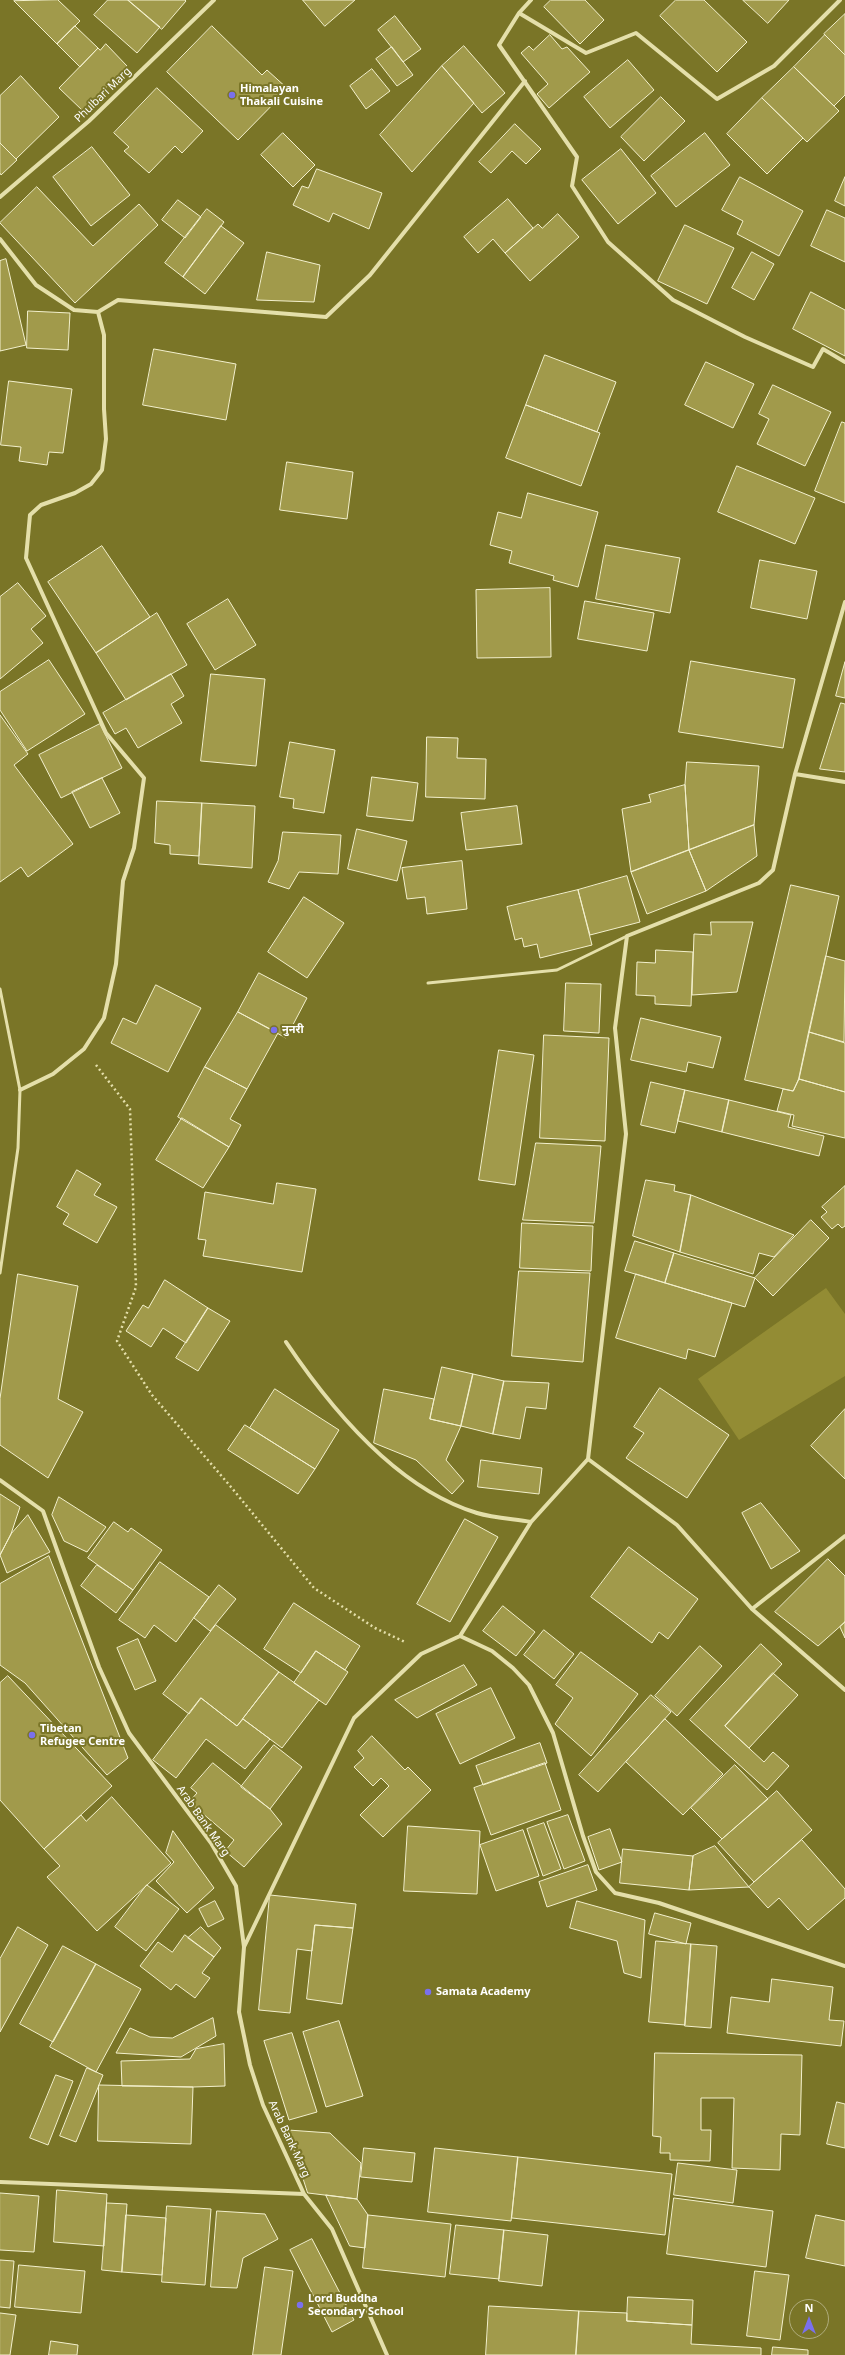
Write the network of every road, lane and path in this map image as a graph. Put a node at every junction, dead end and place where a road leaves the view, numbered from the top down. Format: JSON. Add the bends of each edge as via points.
{"nodes":[{"id":1,"x":214,"y":0,"type":"edge"},
{"id":2,"x":531,"y":0,"type":"edge"},
{"id":3,"x":840,"y":0,"type":"edge"},
{"id":4,"x":519,"y":13,"type":"junction"},
{"id":5,"x":525,"y":81,"type":"junction"},
{"id":6,"x":0,"y":196,"type":"edge"},
{"id":7,"x":0,"y":239,"type":"edge"},
{"id":8,"x":98,"y":312,"type":"junction"},
{"id":9,"x":845,"y":362,"type":"edge"},
{"id":10,"x":845,"y":602,"type":"edge"},
{"id":11,"x":844,"y":609,"type":"edge"},
{"id":12,"x":795,"y":774,"type":"junction"},
{"id":13,"x":845,"y":782,"type":"edge"},
{"id":14,"x":627,"y":936,"type":"junction"},
{"id":15,"x":428,"y":983,"type":"dead end"},
{"id":16,"x":0,"y":989,"type":"edge"},
{"id":17,"x":84,"y":1049,"type":"junction"},
{"id":18,"x":20,"y":1090,"type":"junction"},
{"id":19,"x":0,"y":1273,"type":"edge"},
{"id":20,"x":286,"y":1342,"type":"dead end"},
{"id":21,"x":588,"y":1459,"type":"junction"},
{"id":22,"x":0,"y":1480,"type":"edge"},
{"id":23,"x":531,"y":1522,"type":"junction"},
{"id":24,"x":845,"y":1536,"type":"edge"},
{"id":25,"x":752,"y":1609,"type":"junction"},
{"id":26,"x":460,"y":1636,"type":"junction"},
{"id":27,"x":421,"y":1654,"type":"junction"},
{"id":28,"x":845,"y":1690,"type":"edge"},
{"id":29,"x":244,"y":1947,"type":"junction"},
{"id":30,"x":845,"y":1966,"type":"edge"},
{"id":31,"x":0,"y":2182,"type":"edge"},
{"id":32,"x":304,"y":2194,"type":"junction"},
{"id":33,"x":387,"y":2355,"type":"edge"}],
"edges":[{"from":1,"to":6,"type":"street","name":"Phulbari Marg","via":[[89,121]]},
{"from":2,"to":4,"type":"street"},
{"from":3,"to":4,"type":"street","via":[[774,66],[716,99],[636,33],[586,53]]},
{"from":4,"to":5,"type":"street","via":[[499,45]]},
{"from":5,"to":8,"type":"street","via":[[370,275],[326,317],[118,300]]},
{"from":5,"to":9,"type":"street","via":[[577,157],[572,186],[608,242],[673,300],[745,337],[814,367],[823,349]]},
{"from":7,"to":8,"type":"street","via":[[36,285],[74,310]]},
{"from":8,"to":17,"type":"street","via":[[104,335],[106,439],[102,470],[91,484],[75,493],[41,505],[30,515],[26,558],[106,733],[144,778],[134,848],[123,880],[116,964],[104,1018]]},
{"from":10,"to":11,"type":"street"},
{"from":11,"to":12,"type":"street"},
{"from":12,"to":13,"type":"street"},
{"from":12,"to":14,"type":"street","via":[[773,870],[759,883]]},
{"from":14,"to":15,"type":"lane","via":[[557,970]]},
{"from":14,"to":21,"type":"street","via":[[615,1028],[626,1134]]},
{"from":16,"to":18,"type":"lane"},
{"from":17,"to":18,"type":"street","via":[[53,1074]]},
{"from":17,"to":27,"type":"path","via":[[130,1109],[136,1287],[117,1341],[152,1395],[314,1588],[375,1628],[407,1643]]},
{"from":18,"to":19,"type":"lane","via":[[18,1148]]},
{"from":20,"to":23,"type":"street","via":[[314,1383],[388,1462],[432,1494],[478,1514]]},
{"from":21,"to":23,"type":"street"},
{"from":21,"to":25,"type":"street","via":[[677,1525]]},
{"from":22,"to":29,"type":"street","name":"Arab Bank Marg","via":[[43,1511],[99,1666],[128,1733],[210,1843],[236,1886]]},
{"from":23,"to":26,"type":"street"},
{"from":24,"to":25,"type":"street"},
{"from":25,"to":28,"type":"street"},
{"from":26,"to":27,"type":"street"},
{"from":26,"to":30,"type":"street","via":[[492,1651],[513,1668],[529,1685],[543,1708],[596,1872],[615,1893],[659,1903]]},
{"from":27,"to":29,"type":"street","via":[[354,1718]]},
{"from":29,"to":32,"type":"street","name":"Arab Bank Marg","via":[[239,2012],[250,2065],[263,2105]]},
{"from":31,"to":32,"type":"street"},
{"from":32,"to":33,"type":"street","name":"Arab Bank Marg","via":[[332,2229]]}]}
